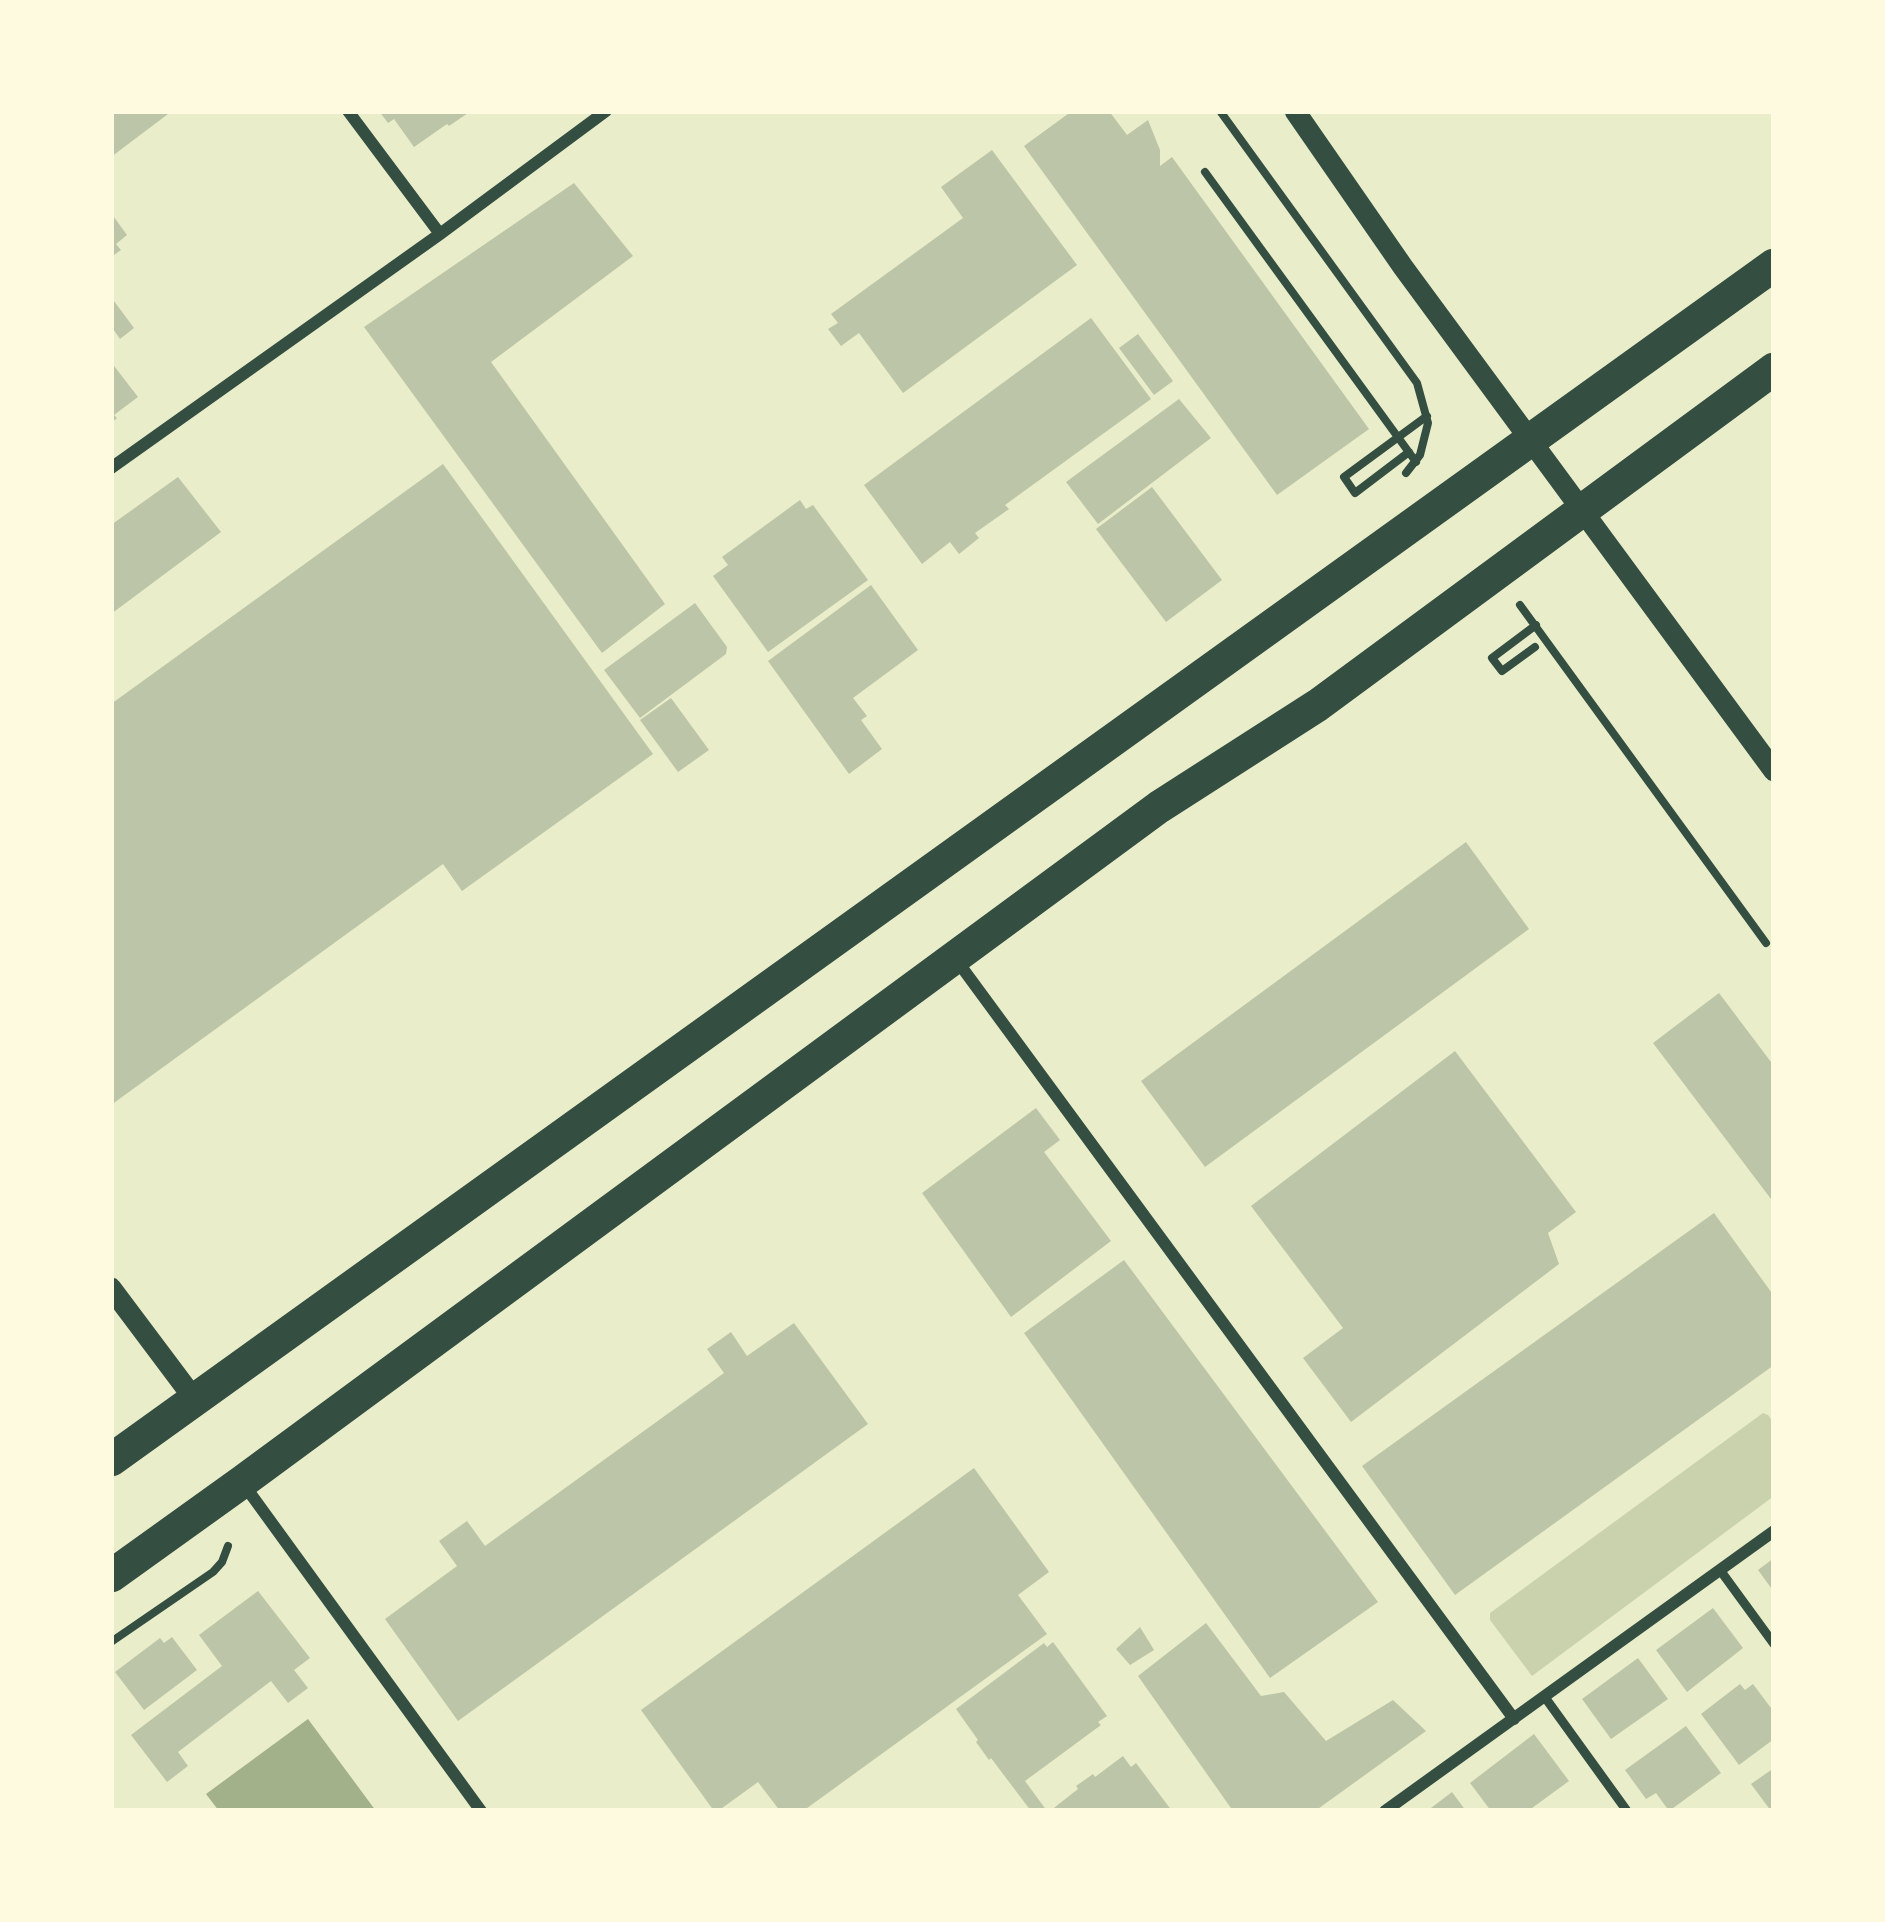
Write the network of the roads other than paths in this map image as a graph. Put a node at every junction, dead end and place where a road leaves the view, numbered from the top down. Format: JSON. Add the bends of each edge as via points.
{"nodes":[{"id":1,"x":349,"y":111,"type":"edge"},
{"id":2,"x":606,"y":111,"type":"edge"},
{"id":3,"x":1295,"y":111,"type":"edge"},
{"id":4,"x":440,"y":234,"type":"junction"},
{"id":5,"x":1774,"y":265,"type":"edge"},
{"id":6,"x":1774,"y":369,"type":"edge"},
{"id":7,"x":1531,"y":440,"type":"junction"},
{"id":8,"x":111,"y":467,"type":"edge"},
{"id":9,"x":1582,"y":509,"type":"junction"},
{"id":10,"x":1774,"y":771,"type":"edge"},
{"id":11,"x":954,"y":957,"type":"junction"},
{"id":12,"x":111,"y":1288,"type":"edge"},
{"id":13,"x":194,"y":1400,"type":"junction"},
{"id":14,"x":111,"y":1460,"type":"edge"},
{"id":15,"x":242,"y":1482,"type":"junction"},
{"id":16,"x":1774,"y":1531,"type":"edge"},
{"id":17,"x":1720,"y":1570,"type":"junction"},
{"id":18,"x":111,"y":1576,"type":"edge"},
{"id":19,"x":1774,"y":1644,"type":"edge"},
{"id":20,"x":1544,"y":1696,"type":"junction"},
{"id":21,"x":1514,"y":1719,"type":"junction"},
{"id":22,"x":481,"y":1811,"type":"edge"},
{"id":23,"x":1385,"y":1811,"type":"edge"},
{"id":24,"x":1627,"y":1811,"type":"edge"}],
"edges":[{"from":1,"to":4,"type":"street"},
{"from":2,"to":4,"type":"street"},
{"from":3,"to":7,"type":"street"},
{"from":4,"to":8,"type":"street"},
{"from":5,"to":7,"type":"highway"},
{"from":6,"to":9,"type":"highway"},
{"from":7,"to":9,"type":"street"},
{"from":7,"to":13,"type":"highway"},
{"from":9,"to":10,"type":"street"},
{"from":9,"to":11,"type":"highway","via":[[1318,706],[1159,807]]},
{"from":11,"to":15,"type":"highway"},
{"from":11,"to":21,"type":"street"},
{"from":12,"to":13,"type":"street"},
{"from":13,"to":14,"type":"highway"},
{"from":15,"to":18,"type":"highway"},
{"from":15,"to":22,"type":"street"},
{"from":16,"to":17,"type":"street"},
{"from":17,"to":19,"type":"lane"},
{"from":17,"to":20,"type":"street"},
{"from":20,"to":21,"type":"street"},
{"from":20,"to":24,"type":"lane"},
{"from":21,"to":23,"type":"street"}]}
